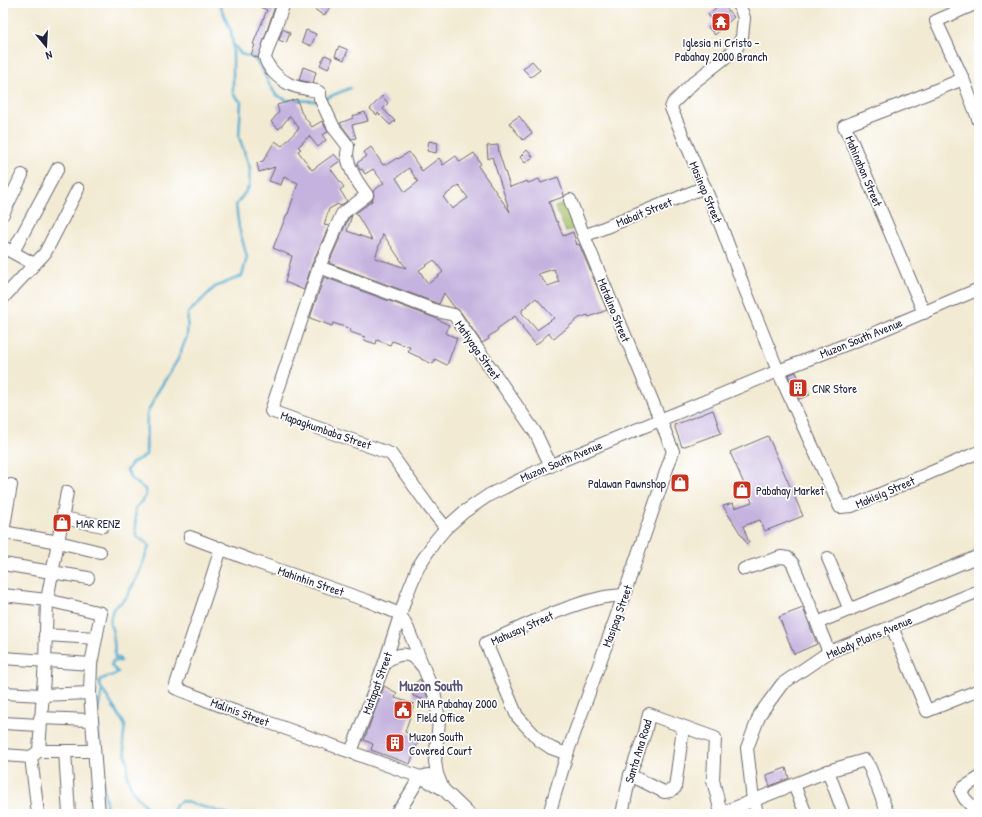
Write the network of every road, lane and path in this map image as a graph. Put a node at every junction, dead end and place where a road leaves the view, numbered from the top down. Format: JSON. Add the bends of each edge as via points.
{"nodes":[{"id":1,"x":284,"y":3,"type":"edge"},
{"id":2,"x":737,"y":3,"type":"edge"},
{"id":3,"x":977,"y":3,"type":"edge"},
{"id":4,"x":963,"y":79,"type":"junction"},
{"id":5,"x":979,"y":121,"type":"edge"},
{"id":6,"x":58,"y":168,"type":"dead end"},
{"id":7,"x":22,"y":175,"type":"dead end"},
{"id":8,"x":705,"y":188,"type":"junction"},
{"id":9,"x":78,"y":189,"type":"dead end"},
{"id":10,"x":570,"y":200,"type":"dead end"},
{"id":11,"x":3,"y":214,"type":"edge"},
{"id":12,"x":584,"y":236,"type":"junction"},
{"id":13,"x":8,"y":250,"type":"edge"},
{"id":14,"x":34,"y":264,"type":"junction"},
{"id":15,"x":319,"y":267,"type":"junction"},
{"id":16,"x":979,"y":289,"type":"edge"},
{"id":17,"x":6,"y":290,"type":"edge"},
{"id":18,"x":924,"y":313,"type":"junction"},
{"id":19,"x":778,"y":371,"type":"junction"},
{"id":20,"x":660,"y":419,"type":"junction"},
{"id":21,"x":979,"y":452,"type":"edge"},
{"id":22,"x":551,"y":466,"type":"junction"},
{"id":23,"x":11,"y":485,"type":"dead end"},
{"id":24,"x":67,"y":492,"type":"dead end"},
{"id":25,"x":62,"y":518,"type":"junction"},
{"id":26,"x":103,"y":526,"type":"dead end"},
{"id":27,"x":446,"y":528,"type":"junction"},
{"id":28,"x":3,"y":532,"type":"edge"},
{"id":29,"x":190,"y":537,"type":"dead end"},
{"id":30,"x":58,"y":542,"type":"junction"},
{"id":31,"x":221,"y":548,"type":"junction"},
{"id":32,"x":100,"y":552,"type":"dead end"},
{"id":33,"x":979,"y":556,"type":"edge"},
{"id":34,"x":828,"y":558,"type":"dead end"},
{"id":35,"x":3,"y":564,"type":"edge"},
{"id":36,"x":744,"y":569,"type":"dead end"},
{"id":37,"x":52,"y":571,"type":"junction"},
{"id":38,"x":88,"y":578,"type":"dead end"},
{"id":39,"x":979,"y":590,"type":"edge"},
{"id":40,"x":3,"y":595,"type":"edge"},
{"id":41,"x":624,"y":595,"type":"junction"},
{"id":42,"x":46,"y":600,"type":"junction"},
{"id":43,"x":850,"y":610,"type":"junction"},
{"id":44,"x":400,"y":614,"type":"junction"},
{"id":45,"x":817,"y":623,"type":"junction"},
{"id":46,"x":892,"y":627,"type":"junction"},
{"id":47,"x":45,"y":635,"type":"junction"},
{"id":48,"x":96,"y":638,"type":"junction"},
{"id":49,"x":829,"y":652,"type":"junction"},
{"id":50,"x":3,"y":658,"type":"edge"},
{"id":51,"x":45,"y":661,"type":"junction"},
{"id":52,"x":385,"y":662,"type":"junction"},
{"id":53,"x":91,"y":664,"type":"junction"},
{"id":54,"x":424,"y":669,"type":"junction"},
{"id":55,"x":979,"y":690,"type":"edge"},
{"id":56,"x":3,"y":693,"type":"edge"},
{"id":57,"x":90,"y":693,"type":"junction"},
{"id":58,"x":42,"y":695,"type":"junction"},
{"id":59,"x":91,"y":720,"type":"junction"},
{"id":60,"x":40,"y":722,"type":"junction"},
{"id":61,"x":3,"y":723,"type":"edge"},
{"id":62,"x":683,"y":728,"type":"junction"},
{"id":63,"x":65,"y":751,"type":"junction"},
{"id":64,"x":94,"y":751,"type":"junction"},
{"id":65,"x":351,"y":752,"type":"junction"},
{"id":66,"x":35,"y":754,"type":"junction"},
{"id":67,"x":567,"y":754,"type":"junction"},
{"id":68,"x":3,"y":755,"type":"edge"},
{"id":69,"x":435,"y":762,"type":"junction"},
{"id":70,"x":828,"y":771,"type":"junction"},
{"id":71,"x":630,"y":775,"type":"junction"},
{"id":72,"x":420,"y":777,"type":"junction"},
{"id":73,"x":979,"y":778,"type":"edge"},
{"id":74,"x":794,"y":785,"type":"junction"},
{"id":75,"x":443,"y":789,"type":"junction"},
{"id":76,"x":753,"y":800,"type":"junction"},
{"id":77,"x":38,"y":814,"type":"edge"},
{"id":78,"x":69,"y":814,"type":"edge"},
{"id":79,"x":99,"y":814,"type":"edge"},
{"id":80,"x":395,"y":814,"type":"edge"},
{"id":81,"x":469,"y":814,"type":"edge"},
{"id":82,"x":549,"y":814,"type":"edge"},
{"id":83,"x":622,"y":814,"type":"edge"},
{"id":84,"x":720,"y":814,"type":"edge"},
{"id":85,"x":758,"y":814,"type":"edge"},
{"id":86,"x":806,"y":814,"type":"edge"},
{"id":87,"x":844,"y":814,"type":"edge"},
{"id":88,"x":888,"y":814,"type":"edge"},
{"id":89,"x":979,"y":814,"type":"edge"}],
"edges":[{"from":1,"to":15,"type":"street","via":[[265,57],[267,64],[290,84],[317,91],[334,128],[348,146],[348,162],[367,195],[342,214]]},
{"from":2,"to":8,"type":"street","name":"Masinop Street","via":[[744,18],[742,38],[736,50],[693,83],[671,108]]},
{"from":3,"to":4,"type":"street","via":[[936,21]]},
{"from":4,"to":5,"type":"street"},
{"from":4,"to":18,"type":"street","name":"Mahinahon Street","via":[[844,126]]},
{"from":6,"to":13,"type":"street"},
{"from":7,"to":11,"type":"street"},
{"from":8,"to":12,"type":"street","name":"Mabait Street"},
{"from":8,"to":19,"type":"street","name":"Masinop Street"},
{"from":9,"to":14,"type":"street","via":[[45,253]]},
{"from":10,"to":12,"type":"street","name":"Matalino Street"},
{"from":12,"to":20,"type":"street","name":"Matalino Street"},
{"from":13,"to":14,"type":"street"},
{"from":14,"to":17,"type":"street"},
{"from":15,"to":22,"type":"street","name":"Matiyaga Street","via":[[454,315],[536,432]]},
{"from":15,"to":27,"type":"street","name":"Mapagkumbaba Street","via":[[271,411],[391,454]]},
{"from":16,"to":18,"type":"street","name":"Muzon South Avenue"},
{"from":18,"to":19,"type":"street","name":"Muzon South Avenue"},
{"from":19,"to":20,"type":"street","name":"Muzon South Avenue"},
{"from":19,"to":21,"type":"street","name":"Makisig Street","via":[[840,507],[852,506]]},
{"from":20,"to":22,"type":"street","name":"Muzon South Avenue"},
{"from":20,"to":41,"type":"street","name":"Masipag Street","via":[[673,451]]},
{"from":22,"to":27,"type":"street","name":"Muzon South Avenue","via":[[489,495]]},
{"from":23,"to":28,"type":"street"},
{"from":24,"to":25,"type":"street"},
{"from":25,"to":26,"type":"street"},
{"from":25,"to":30,"type":"street"},
{"from":27,"to":44,"type":"street","name":"Muzon South Avenue","via":[[418,567]]},
{"from":28,"to":30,"type":"street"},
{"from":29,"to":31,"type":"street","name":"Mahinhin Street"},
{"from":30,"to":32,"type":"street"},
{"from":30,"to":37,"type":"street"},
{"from":31,"to":44,"type":"street","name":"Mahinhin Street"},
{"from":31,"to":65,"type":"street","name":"Malinis Street","via":[[175,688]]},
{"from":33,"to":43,"type":"street"},
{"from":34,"to":43,"type":"street"},
{"from":35,"to":37,"type":"street"},
{"from":36,"to":45,"type":"street","via":[[781,557],[788,558],[793,564]]},
{"from":37,"to":38,"type":"street"},
{"from":37,"to":42,"type":"street"},
{"from":39,"to":46,"type":"street","name":"Melody Plains Avenue"},
{"from":40,"to":42,"type":"street"},
{"from":41,"to":67,"type":"street","name":"Masipag Street"},
{"from":41,"to":67,"type":"street","name":"Mahusay Street","via":[[600,598],[570,608],[486,643],[518,716],[539,740]]},
{"from":42,"to":47,"type":"street"},
{"from":42,"to":48,"type":"street","via":[[101,613]]},
{"from":43,"to":45,"type":"street"},
{"from":44,"to":52,"type":"street","name":"Matapat Street"},
{"from":44,"to":54,"type":"street"},
{"from":45,"to":49,"type":"street"},
{"from":46,"to":49,"type":"street","name":"Melody Plains Avenue"},
{"from":46,"to":55,"type":"street","via":[[927,711]]},
{"from":47,"to":48,"type":"street"},
{"from":47,"to":51,"type":"street"},
{"from":48,"to":53,"type":"street"},
{"from":49,"to":76,"type":"street","name":"Melody Plains Avenue","via":[[782,684],[760,714],[747,748]]},
{"from":50,"to":51,"type":"street"},
{"from":51,"to":53,"type":"street"},
{"from":51,"to":58,"type":"street"},
{"from":52,"to":54,"type":"street","via":[[395,655],[407,655],[416,658]]},
{"from":52,"to":65,"type":"street","name":"Matapat Street"},
{"from":53,"to":57,"type":"street"},
{"from":54,"to":69,"type":"street","via":[[435,696],[438,712]]},
{"from":56,"to":58,"type":"street"},
{"from":57,"to":58,"type":"street"},
{"from":57,"to":59,"type":"street"},
{"from":58,"to":60,"type":"street"},
{"from":59,"to":60,"type":"street"},
{"from":59,"to":64,"type":"street"},
{"from":60,"to":61,"type":"street"},
{"from":60,"to":66,"type":"street"},
{"from":62,"to":71,"type":"street","name":"Santa Ana Road","via":[[649,714]]},
{"from":62,"to":71,"type":"street","via":[[675,788],[664,792]]},
{"from":62,"to":84,"type":"street","name":"Santa Ana Road","via":[[715,738],[714,780]]},
{"from":63,"to":64,"type":"street"},
{"from":63,"to":66,"type":"street"},
{"from":63,"to":78,"type":"street"},
{"from":64,"to":79,"type":"street"},
{"from":65,"to":72,"type":"street","name":"Malinis Street"},
{"from":66,"to":68,"type":"street"},
{"from":66,"to":77,"type":"street"},
{"from":67,"to":82,"type":"street","name":"Masipag Street"},
{"from":69,"to":72,"type":"street","via":[[429,774]]},
{"from":69,"to":75,"type":"street"},
{"from":70,"to":74,"type":"street","name":"Santa Ana Road"},
{"from":70,"to":87,"type":"street"},
{"from":70,"to":88,"type":"street","name":"Santa Ana Road","via":[[865,760]]},
{"from":71,"to":83,"type":"street","name":"Santa Ana Road"},
{"from":72,"to":75,"type":"street","name":"Malinis Street"},
{"from":72,"to":80,"type":"street"},
{"from":73,"to":89,"type":"street","via":[[961,792]]},
{"from":74,"to":76,"type":"street","name":"Santa Ana Road"},
{"from":74,"to":86,"type":"street"},
{"from":75,"to":81,"type":"street"},
{"from":76,"to":84,"type":"street","name":"Santa Ana Road"},
{"from":76,"to":85,"type":"street","name":"Melody Plains Avenue"}]}
